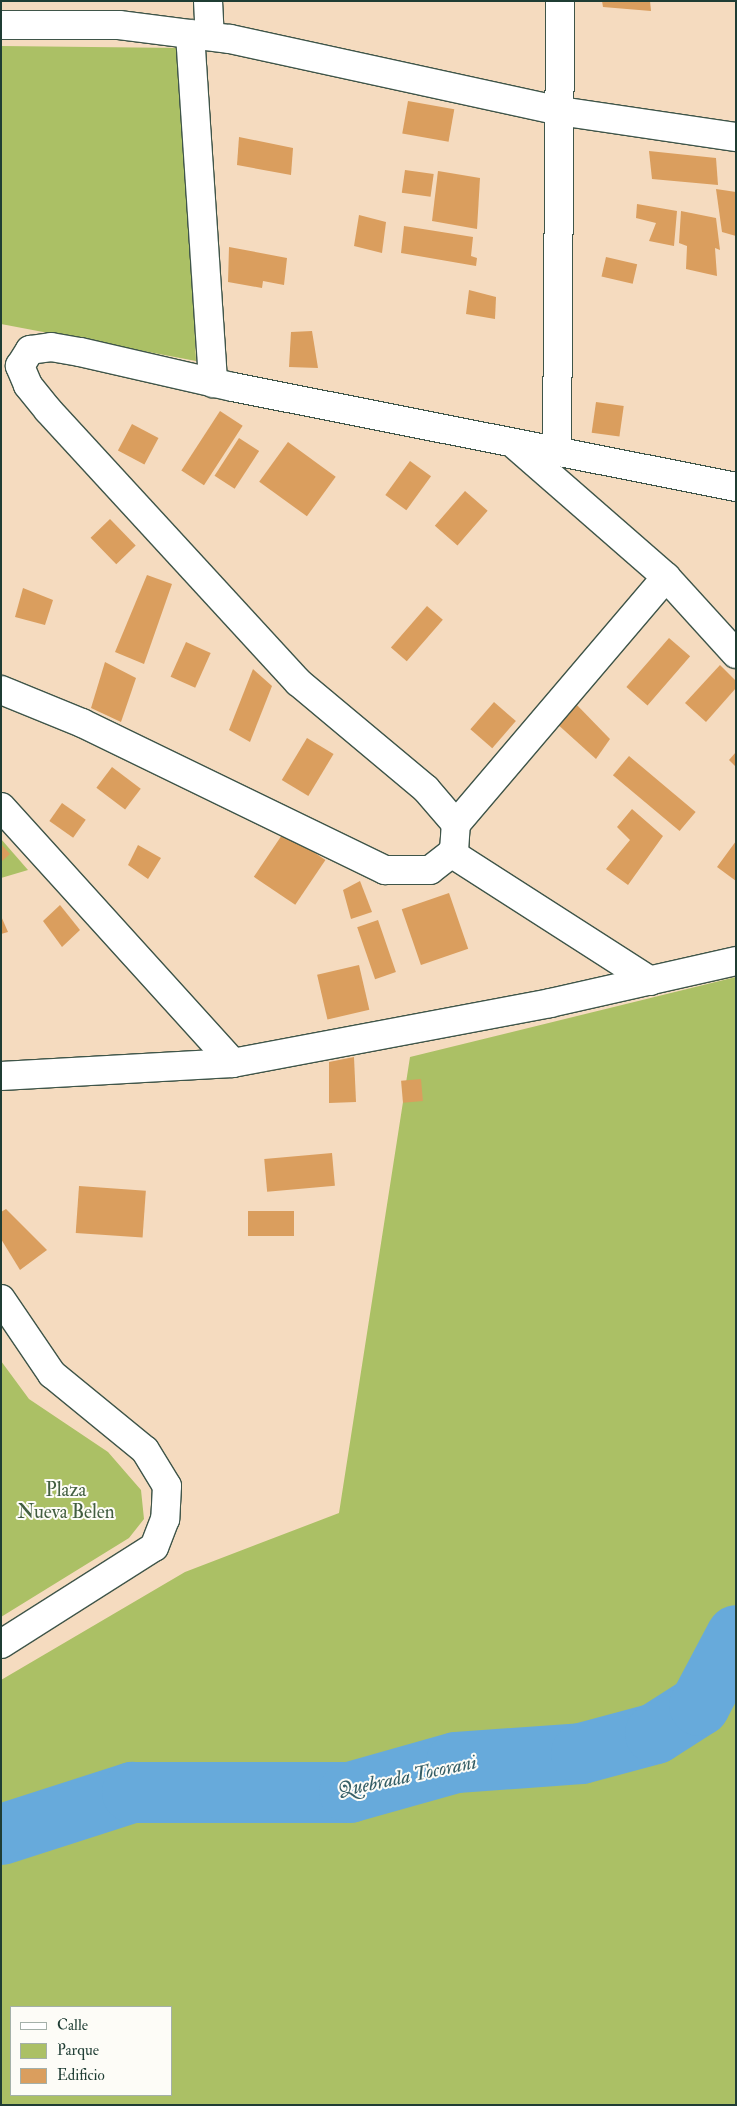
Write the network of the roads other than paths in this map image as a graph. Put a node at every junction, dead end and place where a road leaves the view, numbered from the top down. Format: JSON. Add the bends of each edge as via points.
{"nodes":[{"id":1,"x":208,"y":1,"type":"edge"},
{"id":2,"x":560,"y":1,"type":"edge"},
{"id":3,"x":1,"y":24,"type":"edge"},
{"id":4,"x":200,"y":35,"type":"junction"},
{"id":5,"x":559,"y":111,"type":"junction"},
{"id":6,"x":736,"y":137,"type":"edge"},
{"id":7,"x":213,"y":383,"type":"junction"},
{"id":8,"x":515,"y":444,"type":"junction"},
{"id":9,"x":557,"y":452,"type":"junction"},
{"id":10,"x":736,"y":487,"type":"edge"},
{"id":11,"x":666,"y":577,"type":"junction"},
{"id":12,"x":736,"y":654,"type":"edge"},
{"id":13,"x":1,"y":690,"type":"edge"},
{"id":14,"x":1,"y":807,"type":"edge"},
{"id":15,"x":456,"y":824,"type":"junction"},
{"id":16,"x":451,"y":854,"type":"junction"},
{"id":17,"x":736,"y":961,"type":"edge"},
{"id":18,"x":650,"y":981,"type":"junction"},
{"id":19,"x":233,"y":1063,"type":"junction"},
{"id":20,"x":1,"y":1076,"type":"edge"},
{"id":21,"x":1,"y":1299,"type":"edge"},
{"id":22,"x":1,"y":1644,"type":"edge"}],
"edges":[{"from":1,"to":4,"type":"street"},
{"from":2,"to":5,"type":"street"},
{"from":3,"to":4,"type":"street","via":[[120,24]]},
{"from":4,"to":5,"type":"street"},
{"from":4,"to":7,"type":"street"},
{"from":5,"to":6,"type":"street"},
{"from":5,"to":9,"type":"street"},
{"from":7,"to":8,"type":"street"},
{"from":7,"to":15,"type":"street","via":[[51,347],[30,350],[20,366],[28,386],[48,410],[298,682],[426,789]]},
{"from":8,"to":9,"type":"street"},
{"from":8,"to":11,"type":"street"},
{"from":9,"to":10,"type":"street"},
{"from":11,"to":12,"type":"street"},
{"from":11,"to":15,"type":"street"},
{"from":13,"to":16,"type":"street","via":[[82,723],[385,870],[430,870]]},
{"from":14,"to":19,"type":"street"},
{"from":15,"to":16,"type":"street"},
{"from":16,"to":18,"type":"street"},
{"from":17,"to":18,"type":"street"},
{"from":18,"to":19,"type":"street"},
{"from":19,"to":20,"type":"street"},
{"from":21,"to":22,"type":"street","via":[[52,1374],[144,1450],[167,1486],[165,1519],[154,1547]]}]}
